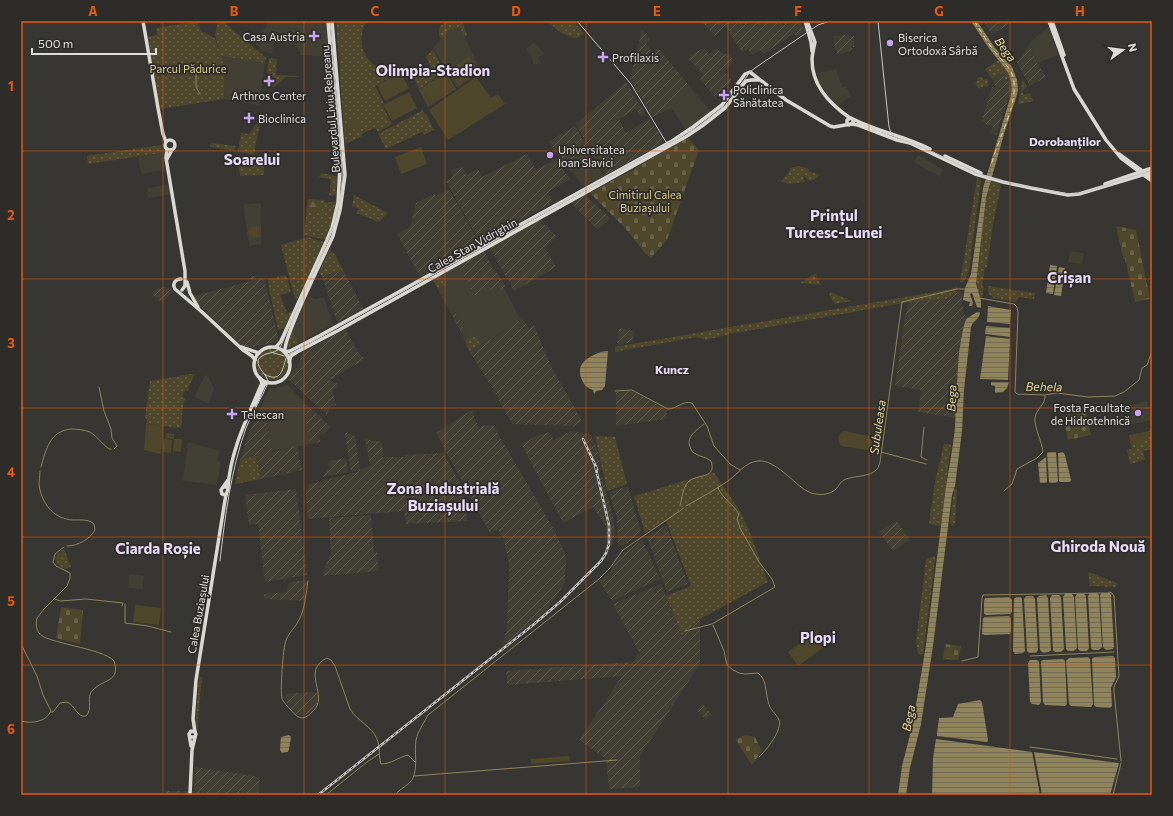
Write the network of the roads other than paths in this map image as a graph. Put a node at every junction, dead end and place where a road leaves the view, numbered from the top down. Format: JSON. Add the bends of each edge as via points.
{"nodes":[{"id":1,"x":143,"y":21,"type":"edge"},
{"id":2,"x":328,"y":21,"type":"edge"},
{"id":3,"x":332,"y":21,"type":"edge"},
{"id":4,"x":806,"y":21,"type":"edge"},
{"id":5,"x":1051,"y":21,"type":"edge"},
{"id":6,"x":760,"y":80,"type":"junction"},
{"id":7,"x":850,"y":121,"type":"junction"},
{"id":8,"x":168,"y":141,"type":"junction"},
{"id":9,"x":167,"y":149,"type":"junction"},
{"id":10,"x":172,"y":150,"type":"junction"},
{"id":11,"x":1116,"y":153,"type":"junction"},
{"id":12,"x":167,"y":160,"type":"junction"},
{"id":13,"x":1130,"y":165,"type":"junction"},
{"id":14,"x":1152,"y":168,"type":"edge"},
{"id":15,"x":1152,"y":172,"type":"edge"},
{"id":16,"x":1143,"y":173,"type":"junction"},
{"id":17,"x":1132,"y":174,"type":"junction"},
{"id":18,"x":982,"y":175,"type":"junction"},
{"id":19,"x":993,"y":178,"type":"junction"},
{"id":20,"x":1152,"y":178,"type":"edge"},
{"id":21,"x":1152,"y":181,"type":"edge"},
{"id":22,"x":185,"y":272,"type":"junction"},
{"id":23,"x":181,"y":280,"type":"junction"},
{"id":24,"x":185,"y":284,"type":"junction"},
{"id":25,"x":180,"y":290,"type":"junction"},
{"id":26,"x":202,"y":312,"type":"junction"},
{"id":27,"x":240,"y":347,"type":"junction"},
{"id":28,"x":276,"y":347,"type":"junction"},
{"id":29,"x":285,"y":352,"type":"junction"},
{"id":30,"x":258,"y":353,"type":"junction"},
{"id":31,"x":255,"y":360,"type":"junction"},
{"id":32,"x":290,"y":362,"type":"junction"},
{"id":33,"x":260,"y":378,"type":"junction"},
{"id":34,"x":268,"y":382,"type":"junction"},
{"id":35,"x":250,"y":411,"type":"junction"},
{"id":36,"x":226,"y":487,"type":"junction"},
{"id":37,"x":222,"y":493,"type":"junction"},
{"id":38,"x":226,"y":494,"type":"junction"},
{"id":39,"x":224,"y":512,"type":"junction"},
{"id":40,"x":192,"y":732,"type":"junction"},
{"id":41,"x":190,"y":737,"type":"junction"},
{"id":42,"x":195,"y":737,"type":"junction"},
{"id":43,"x":192,"y":750,"type":"junction"},
{"id":44,"x":190,"y":795,"type":"edge"}],
"edges":[{"from":1,"to":8,"type":"main road","via":[[163,132]]},
{"from":2,"to":28,"type":"main road","name":"Bulevardul Liviu Rebreanu","via":[[340,166],[338,203],[332,228]]},
{"from":3,"to":29,"type":"main road","name":"Bulevardul Liviu Rebreanu","via":[[344,166],[343,194],[333,236],[292,326],[284,347]]},
{"from":4,"to":7,"type":"main road","via":[[812,50],[812,67],[820,88],[830,102]]},
{"from":5,"to":11,"type":"main road","via":[[1076,92]]},
{"from":6,"to":7,"type":"main road","via":[[786,100],[830,126],[844,126]]},
{"from":6,"to":29,"type":"main road","name":"Calea Stan Vidrighin","via":[[750,72],[745,74],[722,105],[693,127],[319,336]]},
{"from":6,"to":32,"type":"main road","name":"Calea Stan Vidrighin","via":[[749,80],[743,84],[722,111],[699,128],[297,352],[291,356]]},
{"from":7,"to":18,"type":"main road","via":[[923,146]]},
{"from":7,"to":18,"type":"main road","via":[[910,143],[970,172]]},
{"from":8,"to":9,"type":"main road"},
{"from":8,"to":10,"type":"main road","via":[[174,141]]},
{"from":9,"to":10,"type":"main road"},
{"from":9,"to":12,"type":"main road"},
{"from":10,"to":12,"type":"main road"},
{"from":11,"to":13,"type":"main road"},
{"from":11,"to":16,"type":"main road"},
{"from":12,"to":22,"type":"main road"},
{"from":13,"to":16,"type":"main road"},
{"from":13,"to":17,"type":"main road"},
{"from":14,"to":16,"type":"main road"},
{"from":15,"to":16,"type":"main road"},
{"from":16,"to":17,"type":"main road"},
{"from":16,"to":19,"type":"main road","via":[[1073,195]]},
{"from":16,"to":20,"type":"main road"},
{"from":16,"to":21,"type":"main road"},
{"from":17,"to":19,"type":"main road","via":[[1072,193]]},
{"from":18,"to":19,"type":"main road"},
{"from":22,"to":23,"type":"main road"},
{"from":22,"to":24,"type":"main road"},
{"from":22,"to":26,"type":"main road","via":[[190,294]]},
{"from":23,"to":24,"type":"main road"},
{"from":23,"to":25,"type":"main road","via":[[173,284],[175,289]]},
{"from":24,"to":25,"type":"main road"},
{"from":25,"to":26,"type":"main road"},
{"from":26,"to":27,"type":"main road"},
{"from":27,"to":30,"type":"main road"},
{"from":27,"to":31,"type":"main road"},
{"from":28,"to":29,"type":"main road"},
{"from":28,"to":30,"type":"main road","via":[[266,348]]},
{"from":29,"to":32,"type":"main road"},
{"from":30,"to":31,"type":"main road"},
{"from":31,"to":33,"type":"main road","via":[[254,368]]},
{"from":32,"to":34,"type":"main road","via":[[284,378]]},
{"from":33,"to":34,"type":"main road"},
{"from":33,"to":35,"type":"main road","via":[[262,383]]},
{"from":34,"to":35,"type":"main road"},
{"from":35,"to":36,"type":"main road"},
{"from":36,"to":37,"type":"main road","via":[[221,490]]},
{"from":36,"to":38,"type":"main road","name":"Calea Buziașului"},
{"from":37,"to":38,"type":"main road"},
{"from":37,"to":39,"type":"main road","name":"Calea Buziașului"},
{"from":38,"to":39,"type":"main road","name":"Calea Buziașului"},
{"from":39,"to":40,"type":"main road","name":"Calea Buziașului","via":[[196,680]]},
{"from":40,"to":41,"type":"main road"},
{"from":40,"to":42,"type":"main road","via":[[196,734]]},
{"from":41,"to":42,"type":"main road"},
{"from":41,"to":43,"type":"main road"},
{"from":42,"to":43,"type":"main road"},
{"from":43,"to":44,"type":"main road"}]}
